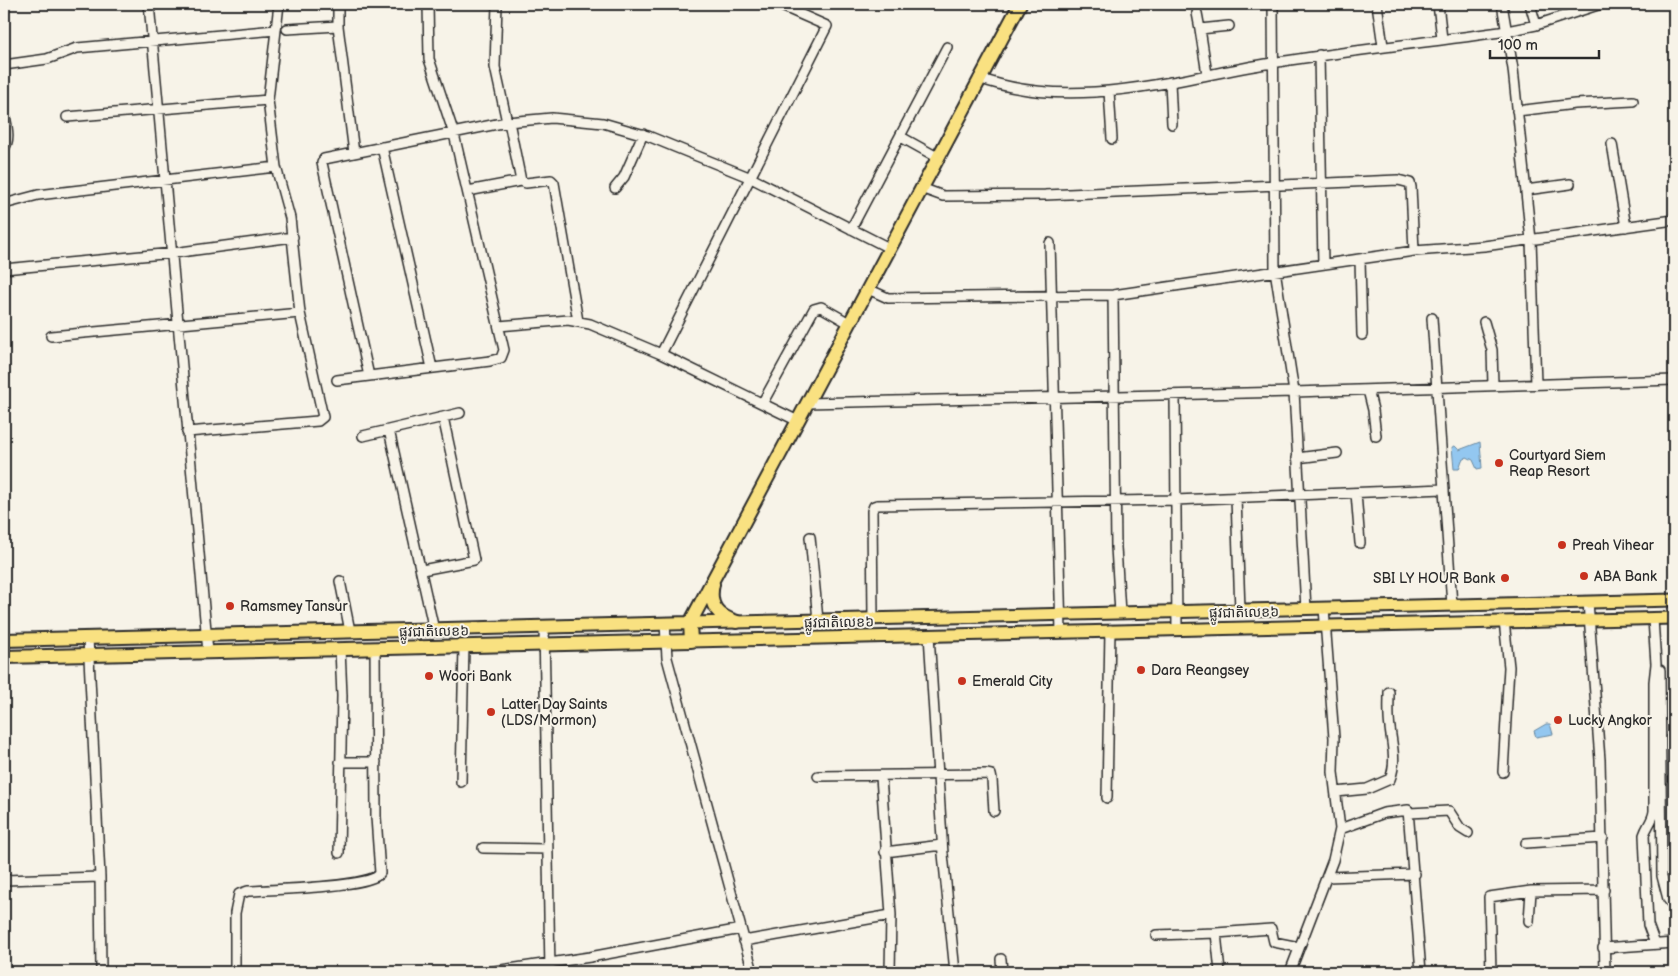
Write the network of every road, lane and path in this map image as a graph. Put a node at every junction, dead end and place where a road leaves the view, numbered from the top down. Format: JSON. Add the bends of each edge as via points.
{"nodes":[{"id":1,"x":149,"y":4,"type":"edge"},
{"id":2,"x":279,"y":4,"type":"edge"},
{"id":3,"x":338,"y":4,"type":"edge"},
{"id":4,"x":428,"y":4,"type":"edge"},
{"id":5,"x":497,"y":4,"type":"edge"},
{"id":6,"x":778,"y":4,"type":"edge"},
{"id":7,"x":1020,"y":4,"type":"edge"},
{"id":8,"x":1273,"y":4,"type":"edge"},
{"id":9,"x":1377,"y":4,"type":"edge"},
{"id":10,"x":1438,"y":4,"type":"edge"},
{"id":11,"x":1502,"y":4,"type":"edge"},
{"id":12,"x":1530,"y":4,"type":"edge"},
{"id":13,"x":1601,"y":4,"type":"edge"},
{"id":14,"x":1197,"y":13,"type":"dead end"},
{"id":15,"x":1536,"y":25,"type":"junction"},
{"id":16,"x":338,"y":26,"type":"junction"},
{"id":17,"x":1229,"y":26,"type":"dead end"},
{"id":18,"x":287,"y":29,"type":"dead end"},
{"id":19,"x":1200,"y":29,"type":"junction"},
{"id":20,"x":276,"y":30,"type":"junction"},
{"id":21,"x":1507,"y":31,"type":"junction"},
{"id":22,"x":1442,"y":39,"type":"junction"},
{"id":23,"x":152,"y":40,"type":"junction"},
{"id":24,"x":1383,"y":46,"type":"junction"},
{"id":25,"x":948,"y":47,"type":"dead end"},
{"id":26,"x":1319,"y":56,"type":"junction"},
{"id":27,"x":1274,"y":62,"type":"junction"},
{"id":28,"x":4,"y":66,"type":"edge"},
{"id":29,"x":1207,"y":74,"type":"junction"},
{"id":30,"x":979,"y":78,"type":"junction"},
{"id":31,"x":1170,"y":82,"type":"junction"},
{"id":32,"x":1109,"y":91,"type":"junction"},
{"id":33,"x":268,"y":100,"type":"junction"},
{"id":34,"x":1633,"y":101,"type":"dead end"},
{"id":35,"x":159,"y":108,"type":"junction"},
{"id":36,"x":4,"y":109,"type":"edge"},
{"id":37,"x":1518,"y":111,"type":"junction"},
{"id":38,"x":67,"y":117,"type":"dead end"},
{"id":39,"x":508,"y":122,"type":"junction"},
{"id":40,"x":1172,"y":124,"type":"dead end"},
{"id":41,"x":454,"y":134,"type":"junction"},
{"id":42,"x":643,"y":134,"type":"junction"},
{"id":43,"x":901,"y":137,"type":"junction"},
{"id":44,"x":1112,"y":139,"type":"dead end"},
{"id":45,"x":1612,"y":144,"type":"dead end"},
{"id":46,"x":382,"y":147,"type":"junction"},
{"id":47,"x":4,"y":148,"type":"edge"},
{"id":48,"x":354,"y":153,"type":"junction"},
{"id":49,"x":937,"y":157,"type":"junction"},
{"id":50,"x":276,"y":167,"type":"junction"},
{"id":51,"x":751,"y":178,"type":"junction"},
{"id":52,"x":165,"y":181,"type":"junction"},
{"id":53,"x":521,"y":181,"type":"junction"},
{"id":54,"x":1321,"y":183,"type":"junction"},
{"id":55,"x":1570,"y":184,"type":"dead end"},
{"id":56,"x":1274,"y":186,"type":"junction"},
{"id":57,"x":615,"y":188,"type":"dead end"},
{"id":58,"x":921,"y":188,"type":"junction"},
{"id":59,"x":1526,"y":190,"type":"junction"},
{"id":60,"x":468,"y":191,"type":"junction"},
{"id":61,"x":4,"y":204,"type":"edge"},
{"id":62,"x":1674,"y":220,"type":"edge"},
{"id":63,"x":1626,"y":227,"type":"junction"},
{"id":64,"x":851,"y":228,"type":"junction"},
{"id":65,"x":293,"y":237,"type":"junction"},
{"id":66,"x":1531,"y":240,"type":"junction"},
{"id":67,"x":1050,"y":243,"type":"dead end"},
{"id":68,"x":889,"y":248,"type":"junction"},
{"id":69,"x":1414,"y":251,"type":"junction"},
{"id":70,"x":173,"y":253,"type":"junction"},
{"id":71,"x":1360,"y":260,"type":"junction"},
{"id":72,"x":1323,"y":264,"type":"junction"},
{"id":73,"x":4,"y":269,"type":"edge"},
{"id":74,"x":1276,"y":270,"type":"junction"},
{"id":75,"x":868,"y":289,"type":"junction"},
{"id":76,"x":1113,"y":295,"type":"junction"},
{"id":77,"x":1051,"y":296,"type":"junction"},
{"id":78,"x":300,"y":313,"type":"junction"},
{"id":79,"x":1432,"y":318,"type":"dead end"},
{"id":80,"x":578,"y":321,"type":"junction"},
{"id":81,"x":1484,"y":322,"type":"dead end"},
{"id":82,"x":178,"y":323,"type":"junction"},
{"id":83,"x":849,"y":323,"type":"junction"},
{"id":84,"x":499,"y":326,"type":"junction"},
{"id":85,"x":1362,"y":335,"type":"dead end"},
{"id":86,"x":51,"y":336,"type":"dead end"},
{"id":87,"x":661,"y":354,"type":"junction"},
{"id":88,"x":432,"y":368,"type":"junction"},
{"id":89,"x":369,"y":376,"type":"junction"},
{"id":90,"x":337,"y":380,"type":"dead end"},
{"id":91,"x":1674,"y":380,"type":"edge"},
{"id":92,"x":1536,"y":384,"type":"junction"},
{"id":93,"x":1493,"y":385,"type":"junction"},
{"id":94,"x":1435,"y":387,"type":"junction"},
{"id":95,"x":1368,"y":390,"type":"junction"},
{"id":96,"x":1294,"y":392,"type":"junction"},
{"id":97,"x":1174,"y":395,"type":"junction"},
{"id":98,"x":1054,"y":396,"type":"junction"},
{"id":99,"x":1114,"y":396,"type":"junction"},
{"id":100,"x":763,"y":402,"type":"junction"},
{"id":101,"x":807,"y":403,"type":"junction"},
{"id":102,"x":460,"y":413,"type":"dead end"},
{"id":103,"x":443,"y":417,"type":"junction"},
{"id":104,"x":798,"y":421,"type":"junction"},
{"id":105,"x":389,"y":430,"type":"junction"},
{"id":106,"x":187,"y":432,"type":"junction"},
{"id":107,"x":364,"y":436,"type":"dead end"},
{"id":108,"x":1376,"y":436,"type":"dead end"},
{"id":109,"x":1338,"y":454,"type":"dead end"},
{"id":110,"x":1297,"y":458,"type":"junction"},
{"id":111,"x":1444,"y":489,"type":"junction"},
{"id":112,"x":1356,"y":493,"type":"junction"},
{"id":113,"x":1299,"y":495,"type":"junction"},
{"id":114,"x":1236,"y":498,"type":"junction"},
{"id":115,"x":1117,"y":500,"type":"junction"},
{"id":116,"x":1175,"y":500,"type":"junction"},
{"id":117,"x":1058,"y":502,"type":"junction"},
{"id":118,"x":810,"y":537,"type":"dead end"},
{"id":119,"x":1360,"y":542,"type":"dead end"},
{"id":120,"x":422,"y":570,"type":"junction"},
{"id":121,"x":716,"y":575,"type":"junction"},
{"id":122,"x":340,"y":581,"type":"dead end"},
{"id":123,"x":1674,"y":600,"type":"edge"},
{"id":124,"x":1588,"y":602,"type":"junction"},
{"id":125,"x":1452,"y":605,"type":"junction"},
{"id":126,"x":1324,"y":608,"type":"junction"},
{"id":127,"x":1306,"y":609,"type":"junction"},
{"id":128,"x":1240,"y":610,"type":"junction"},
{"id":129,"x":1177,"y":612,"type":"junction"},
{"id":130,"x":1120,"y":613,"type":"junction"},
{"id":131,"x":1061,"y":614,"type":"junction"},
{"id":132,"x":1674,"y":618,"type":"edge"},
{"id":133,"x":873,"y":619,"type":"junction"},
{"id":134,"x":1590,"y":619,"type":"junction"},
{"id":135,"x":1652,"y":619,"type":"junction"},
{"id":136,"x":818,"y":620,"type":"junction"},
{"id":137,"x":1504,"y":621,"type":"junction"},
{"id":138,"x":737,"y":622,"type":"junction"},
{"id":139,"x":665,"y":623,"type":"junction"},
{"id":140,"x":690,"y":623,"type":"junction"},
{"id":141,"x":1326,"y":625,"type":"junction"},
{"id":142,"x":544,"y":627,"type":"junction"},
{"id":143,"x":1177,"y":629,"type":"junction"},
{"id":144,"x":434,"y":630,"type":"junction"},
{"id":145,"x":1110,"y":630,"type":"junction"},
{"id":146,"x":350,"y":631,"type":"junction"},
{"id":147,"x":1062,"y":632,"type":"junction"},
{"id":148,"x":207,"y":635,"type":"junction"},
{"id":149,"x":929,"y":635,"type":"junction"},
{"id":150,"x":88,"y":638,"type":"junction"},
{"id":151,"x":4,"y":640,"type":"edge"},
{"id":152,"x":691,"y":640,"type":"junction"},
{"id":153,"x":666,"y":641,"type":"junction"},
{"id":154,"x":1654,"y":642,"type":"junction"},
{"id":155,"x":544,"y":644,"type":"junction"},
{"id":156,"x":464,"y":646,"type":"junction"},
{"id":157,"x":375,"y":648,"type":"junction"},
{"id":158,"x":340,"y":649,"type":"junction"},
{"id":159,"x":208,"y":652,"type":"junction"},
{"id":160,"x":88,"y":654,"type":"junction"},
{"id":161,"x":4,"y":656,"type":"edge"},
{"id":162,"x":1389,"y":692,"type":"dead end"},
{"id":163,"x":340,"y":762,"type":"junction"},
{"id":164,"x":376,"y":762,"type":"junction"},
{"id":165,"x":1503,"y":772,"type":"dead end"},
{"id":166,"x":818,"y":776,"type":"dead end"},
{"id":167,"x":938,"y":776,"type":"junction"},
{"id":168,"x":881,"y":777,"type":"junction"},
{"id":169,"x":461,"y":782,"type":"dead end"},
{"id":170,"x":1336,"y":792,"type":"junction"},
{"id":171,"x":1107,"y":798,"type":"dead end"},
{"id":172,"x":994,"y":811,"type":"dead end"},
{"id":173,"x":1409,"y":812,"type":"junction"},
{"id":174,"x":1340,"y":829,"type":"junction"},
{"id":175,"x":1468,"y":833,"type":"dead end"},
{"id":176,"x":1603,"y":838,"type":"junction"},
{"id":177,"x":1526,"y":843,"type":"dead end"},
{"id":178,"x":942,"y":845,"type":"junction"},
{"id":179,"x":483,"y":848,"type":"dead end"},
{"id":180,"x":548,"y":849,"type":"junction"},
{"id":181,"x":885,"y":852,"type":"junction"},
{"id":182,"x":339,"y":853,"type":"dead end"},
{"id":183,"x":1414,"y":874,"type":"junction"},
{"id":184,"x":100,"y":877,"type":"junction"},
{"id":185,"x":1327,"y":877,"type":"junction"},
{"id":186,"x":4,"y":880,"type":"edge"},
{"id":187,"x":1604,"y":890,"type":"junction"},
{"id":188,"x":1531,"y":891,"type":"junction"},
{"id":189,"x":1674,"y":907,"type":"edge"},
{"id":190,"x":891,"y":915,"type":"junction"},
{"id":191,"x":1529,"y":921,"type":"dead end"},
{"id":192,"x":741,"y":929,"type":"junction"},
{"id":193,"x":1216,"y":933,"type":"junction"},
{"id":194,"x":1156,"y":935,"type":"dead end"},
{"id":195,"x":744,"y":940,"type":"junction"},
{"id":196,"x":1674,"y":943,"type":"edge"},
{"id":197,"x":1655,"y":944,"type":"junction"},
{"id":198,"x":1299,"y":946,"type":"junction"},
{"id":199,"x":1603,"y":948,"type":"junction"},
{"id":200,"x":1001,"y":959,"type":"dead end"},
{"id":201,"x":550,"y":968,"type":"edge"},
{"id":202,"x":101,"y":972,"type":"edge"},
{"id":203,"x":235,"y":972,"type":"edge"},
{"id":204,"x":488,"y":972,"type":"edge"},
{"id":205,"x":753,"y":972,"type":"edge"},
{"id":206,"x":890,"y":972,"type":"edge"},
{"id":207,"x":955,"y":972,"type":"edge"},
{"id":208,"x":1002,"y":972,"type":"edge"},
{"id":209,"x":1220,"y":972,"type":"edge"},
{"id":210,"x":1290,"y":972,"type":"edge"},
{"id":211,"x":1421,"y":972,"type":"edge"},
{"id":212,"x":1491,"y":972,"type":"edge"},
{"id":213,"x":1605,"y":972,"type":"edge"}],
"edges":[{"from":1,"to":23,"type":"street"},
{"from":2,"to":20,"type":"street"},
{"from":3,"to":16,"type":"street"},
{"from":4,"to":41,"type":"street","via":[[429,59]]},
{"from":5,"to":39,"type":"street","via":[[495,67]]},
{"from":6,"to":51,"type":"street","via":[[827,26]]},
{"from":7,"to":30,"type":"highway"},
{"from":8,"to":27,"type":"street"},
{"from":9,"to":24,"type":"street"},
{"from":10,"to":22,"type":"street"},
{"from":11,"to":21,"type":"street"},
{"from":12,"to":15,"type":"street"},
{"from":13,"to":15,"type":"street"},
{"from":14,"to":19,"type":"street"},
{"from":15,"to":21,"type":"street"},
{"from":16,"to":18,"type":"street"},
{"from":16,"to":48,"type":"street"},
{"from":17,"to":19,"type":"street"},
{"from":19,"to":29,"type":"street"},
{"from":20,"to":23,"type":"street"},
{"from":20,"to":33,"type":"street"},
{"from":21,"to":22,"type":"street"},
{"from":21,"to":37,"type":"street"},
{"from":22,"to":24,"type":"street"},
{"from":23,"to":28,"type":"street","via":[[77,48],[47,60]]},
{"from":23,"to":35,"type":"street"},
{"from":24,"to":26,"type":"street"},
{"from":25,"to":43,"type":"street"},
{"from":26,"to":27,"type":"street"},
{"from":26,"to":54,"type":"street"},
{"from":27,"to":29,"type":"street"},
{"from":27,"to":56,"type":"street"},
{"from":29,"to":31,"type":"street"},
{"from":30,"to":32,"type":"street","via":[[1002,87],[1064,92]]},
{"from":30,"to":49,"type":"highway"},
{"from":31,"to":32,"type":"street"},
{"from":31,"to":40,"type":"street"},
{"from":32,"to":44,"type":"street"},
{"from":33,"to":35,"type":"street"},
{"from":33,"to":50,"type":"street"},
{"from":34,"to":37,"type":"street"},
{"from":35,"to":38,"type":"street"},
{"from":35,"to":52,"type":"street"},
{"from":36,"to":47,"type":"street","via":[[8,136]]},
{"from":37,"to":59,"type":"street"},
{"from":39,"to":41,"type":"street"},
{"from":39,"to":42,"type":"street","via":[[567,118],[603,123]]},
{"from":39,"to":53,"type":"street"},
{"from":41,"to":46,"type":"street"},
{"from":41,"to":60,"type":"street"},
{"from":42,"to":51,"type":"street"},
{"from":42,"to":57,"type":"street","via":[[624,177]]},
{"from":43,"to":49,"type":"street"},
{"from":43,"to":64,"type":"street"},
{"from":45,"to":63,"type":"street"},
{"from":46,"to":48,"type":"street"},
{"from":46,"to":88,"type":"street"},
{"from":48,"to":89,"type":"street","via":[[324,159],[322,163]]},
{"from":49,"to":58,"type":"highway"},
{"from":50,"to":52,"type":"street"},
{"from":50,"to":65,"type":"street"},
{"from":51,"to":64,"type":"street"},
{"from":51,"to":87,"type":"street"},
{"from":52,"to":61,"type":"street","via":[[38,195]]},
{"from":52,"to":70,"type":"street"},
{"from":53,"to":60,"type":"street"},
{"from":53,"to":80,"type":"street","via":[[553,180]]},
{"from":54,"to":56,"type":"street"},
{"from":54,"to":69,"type":"street","via":[[1398,180],[1410,183]]},
{"from":54,"to":72,"type":"street"},
{"from":55,"to":59,"type":"street"},
{"from":56,"to":58,"type":"street","via":[[943,196]]},
{"from":56,"to":74,"type":"street"},
{"from":58,"to":68,"type":"highway"},
{"from":59,"to":66,"type":"street"},
{"from":60,"to":84,"type":"street"},
{"from":62,"to":63,"type":"street"},
{"from":63,"to":66,"type":"street"},
{"from":64,"to":68,"type":"street"},
{"from":65,"to":70,"type":"street"},
{"from":65,"to":78,"type":"street"},
{"from":66,"to":69,"type":"street"},
{"from":66,"to":92,"type":"street"},
{"from":67,"to":77,"type":"street"},
{"from":68,"to":75,"type":"highway"},
{"from":69,"to":71,"type":"street"},
{"from":70,"to":73,"type":"street"},
{"from":70,"to":82,"type":"street"},
{"from":71,"to":72,"type":"street"},
{"from":71,"to":85,"type":"street"},
{"from":72,"to":74,"type":"street"},
{"from":74,"to":76,"type":"street"},
{"from":74,"to":96,"type":"street"},
{"from":75,"to":77,"type":"street","via":[[888,298]]},
{"from":75,"to":83,"type":"highway"},
{"from":76,"to":77,"type":"street"},
{"from":76,"to":99,"type":"street"},
{"from":77,"to":98,"type":"street"},
{"from":78,"to":82,"type":"street"},
{"from":78,"to":106,"type":"street","via":[[322,418],[318,421]]},
{"from":79,"to":94,"type":"street"},
{"from":80,"to":84,"type":"street"},
{"from":80,"to":87,"type":"street"},
{"from":81,"to":93,"type":"street","via":[[1492,350]]},
{"from":82,"to":86,"type":"street"},
{"from":82,"to":106,"type":"street"},
{"from":83,"to":100,"type":"street","via":[[821,307],[814,309]]},
{"from":83,"to":101,"type":"highway"},
{"from":84,"to":88,"type":"street","via":[[504,350],[501,358]]},
{"from":87,"to":100,"type":"street"},
{"from":88,"to":89,"type":"street"},
{"from":89,"to":90,"type":"street"},
{"from":91,"to":92,"type":"street"},
{"from":92,"to":93,"type":"street"},
{"from":93,"to":94,"type":"street"},
{"from":94,"to":95,"type":"street"},
{"from":94,"to":111,"type":"street"},
{"from":95,"to":96,"type":"street"},
{"from":95,"to":108,"type":"street"},
{"from":96,"to":97,"type":"street"},
{"from":96,"to":110,"type":"street"},
{"from":97,"to":99,"type":"street"},
{"from":97,"to":116,"type":"street"},
{"from":98,"to":99,"type":"street"},
{"from":98,"to":101,"type":"street"},
{"from":98,"to":117,"type":"street"},
{"from":99,"to":115,"type":"street"},
{"from":100,"to":104,"type":"street"},
{"from":101,"to":104,"type":"highway"},
{"from":102,"to":103,"type":"street"},
{"from":103,"to":105,"type":"street"},
{"from":103,"to":120,"type":"street","via":[[474,560]]},
{"from":104,"to":121,"type":"highway"},
{"from":105,"to":107,"type":"street"},
{"from":105,"to":120,"type":"street"},
{"from":106,"to":148,"type":"street"},
{"from":109,"to":110,"type":"street"},
{"from":110,"to":113,"type":"street"},
{"from":111,"to":112,"type":"street"},
{"from":111,"to":125,"type":"street"},
{"from":112,"to":113,"type":"street"},
{"from":112,"to":119,"type":"street"},
{"from":113,"to":114,"type":"street"},
{"from":113,"to":127,"type":"street"},
{"from":114,"to":116,"type":"street"},
{"from":114,"to":128,"type":"street"},
{"from":115,"to":116,"type":"street"},
{"from":115,"to":117,"type":"street"},
{"from":115,"to":130,"type":"street"},
{"from":116,"to":129,"type":"street"},
{"from":117,"to":131,"type":"street"},
{"from":117,"to":133,"type":"street","via":[[874,506]]},
{"from":118,"to":136,"type":"street"},
{"from":120,"to":144,"type":"street"},
{"from":121,"to":138,"type":"highway","via":[[711,593],[716,611]]},
{"from":121,"to":140,"type":"highway"},
{"from":122,"to":146,"type":"street"},
{"from":123,"to":124,"type":"main road","name":"ផ្លូវជាតិលេខ៦"},
{"from":124,"to":125,"type":"main road","name":"ផ្លូវជាតិលេខ៦"},
{"from":124,"to":134,"type":"street"},
{"from":125,"to":126,"type":"main road","name":"ផ្លូវជាតិលេខ៦"},
{"from":126,"to":127,"type":"main road","name":"ផ្លូវជាតិលេខ៦"},
{"from":126,"to":141,"type":"street"},
{"from":127,"to":128,"type":"main road","name":"ផ្លូវជាតិលេខ៦"},
{"from":128,"to":129,"type":"main road","name":"ផ្លូវជាតិលេខ៦"},
{"from":129,"to":130,"type":"main road","name":"ផ្លូវជាតិលេខ៦"},
{"from":129,"to":143,"type":"street"},
{"from":130,"to":131,"type":"main road","name":"ផ្លូវជាតិលេខ៦"},
{"from":131,"to":133,"type":"main road","name":"ផ្លូវជាតិលេខ៦"},
{"from":131,"to":147,"type":"street"},
{"from":132,"to":135,"type":"main road","name":"ផ្លូវជាតិលេខ៦"},
{"from":133,"to":136,"type":"main road","name":"ផ្លូវជាតិលេខ៦"},
{"from":134,"to":135,"type":"main road","name":"ផ្លូវជាតិលេខ៦"},
{"from":134,"to":137,"type":"main road","name":"ផ្លូវជាតិលេខ៦"},
{"from":134,"to":176,"type":"street"},
{"from":135,"to":154,"type":"street"},
{"from":136,"to":138,"type":"main road","name":"ផ្លូវជាតិលេខ៦"},
{"from":137,"to":141,"type":"main road","name":"ផ្លូវជាតិលេខ៦"},
{"from":137,"to":165,"type":"street","via":[[1509,667]]},
{"from":138,"to":140,"type":"main road","name":"ផ្លូវជាតិលេខ៦"},
{"from":139,"to":140,"type":"highway","name":"ផ្លូវជាតិលេខ៦"},
{"from":139,"to":142,"type":"highway","name":"ផ្លូវជាតិលេខ៦"},
{"from":139,"to":153,"type":"street"},
{"from":140,"to":152,"type":"highway"},
{"from":141,"to":143,"type":"main road","name":"ផ្លូវជាតិលេខ៦"},
{"from":141,"to":170,"type":"street"},
{"from":142,"to":144,"type":"highway","name":"ផ្លូវជាតិលេខ៦"},
{"from":142,"to":155,"type":"street"},
{"from":143,"to":145,"type":"main road","name":"ផ្លូវជាតិលេខ៦"},
{"from":144,"to":146,"type":"highway","name":"ផ្លូវជាតិលេខ៦"},
{"from":145,"to":147,"type":"main road","name":"ផ្លូវជាតិលេខ៦"},
{"from":145,"to":171,"type":"street"},
{"from":146,"to":148,"type":"highway","name":"ផ្លូវជាតិលេខ៦"},
{"from":147,"to":149,"type":"main road","name":"ផ្លូវជាតិលេខ៦"},
{"from":148,"to":150,"type":"highway","name":"ផ្លូវជាតិលេខ៦"},
{"from":148,"to":159,"type":"street"},
{"from":149,"to":152,"type":"main road","name":"ផ្លូវជាតិលេខ៦"},
{"from":149,"to":167,"type":"street"},
{"from":150,"to":151,"type":"highway","name":"ផ្លូវជាតិលេខ៦"},
{"from":150,"to":160,"type":"street"},
{"from":152,"to":153,"type":"highway","name":"ផ្លូវជាតិលេខ៦"},
{"from":153,"to":155,"type":"highway","name":"ផ្លូវជាតិលេខ៦"},
{"from":153,"to":192,"type":"street","via":[[667,658]]},
{"from":154,"to":189,"type":"street","via":[[1659,647],[1662,876],[1668,899]]},
{"from":154,"to":197,"type":"street","via":[[1654,811],[1653,821],[1644,834],[1648,925]]},
{"from":155,"to":156,"type":"highway","name":"ផ្លូវជាតិលេខ៦"},
{"from":155,"to":180,"type":"street"},
{"from":156,"to":157,"type":"highway","name":"ផ្លូវជាតិលេខ៦"},
{"from":156,"to":169,"type":"street"},
{"from":157,"to":158,"type":"highway","name":"ផ្លូវជាតិលេខ៦"},
{"from":157,"to":164,"type":"street"},
{"from":158,"to":159,"type":"highway","name":"ផ្លូវជាតិលេខ៦"},
{"from":158,"to":163,"type":"street"},
{"from":159,"to":160,"type":"highway","name":"ផ្លូវជាតិលេខ៦"},
{"from":160,"to":161,"type":"highway","name":"ផ្លូវជាតិលេខ៦"},
{"from":160,"to":184,"type":"street"},
{"from":162,"to":170,"type":"street","via":[[1394,756],[1390,779],[1367,790]]},
{"from":163,"to":164,"type":"street"},
{"from":163,"to":182,"type":"street"},
{"from":164,"to":203,"type":"street","via":[[378,876],[341,886],[239,894],[235,913]]},
{"from":166,"to":168,"type":"street"},
{"from":167,"to":168,"type":"street"},
{"from":167,"to":172,"type":"street","via":[[991,775]]},
{"from":167,"to":178,"type":"street"},
{"from":168,"to":181,"type":"street"},
{"from":170,"to":174,"type":"street"},
{"from":173,"to":174,"type":"street","via":[[1407,809],[1397,810]]},
{"from":173,"to":175,"type":"street","via":[[1450,811],[1460,828]]},
{"from":173,"to":183,"type":"street"},
{"from":174,"to":185,"type":"street"},
{"from":176,"to":177,"type":"street"},
{"from":176,"to":187,"type":"street"},
{"from":178,"to":181,"type":"street"},
{"from":178,"to":207,"type":"street"},
{"from":179,"to":180,"type":"street"},
{"from":180,"to":201,"type":"street"},
{"from":181,"to":190,"type":"street"},
{"from":183,"to":185,"type":"street"},
{"from":183,"to":211,"type":"street"},
{"from":184,"to":186,"type":"street"},
{"from":184,"to":202,"type":"street"},
{"from":185,"to":198,"type":"street"},
{"from":187,"to":188,"type":"street"},
{"from":187,"to":199,"type":"street"},
{"from":188,"to":191,"type":"street"},
{"from":188,"to":212,"type":"street","via":[[1489,897]]},
{"from":190,"to":195,"type":"street"},
{"from":190,"to":206,"type":"street"},
{"from":192,"to":195,"type":"street"},
{"from":192,"to":201,"type":"street"},
{"from":193,"to":194,"type":"street"},
{"from":193,"to":198,"type":"street","via":[[1271,930],[1274,942]]},
{"from":193,"to":209,"type":"street"},
{"from":195,"to":205,"type":"street"},
{"from":196,"to":197,"type":"street"},
{"from":197,"to":199,"type":"street"},
{"from":198,"to":210,"type":"street"},
{"from":199,"to":213,"type":"street"},
{"from":200,"to":208,"type":"street"},
{"from":201,"to":204,"type":"street"}]}
